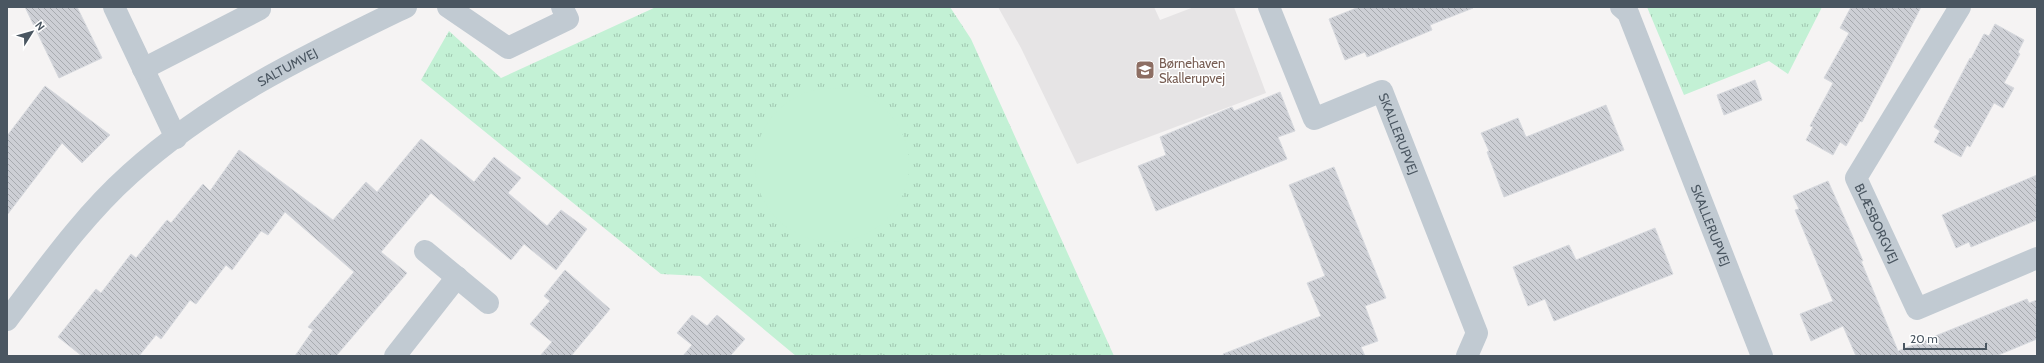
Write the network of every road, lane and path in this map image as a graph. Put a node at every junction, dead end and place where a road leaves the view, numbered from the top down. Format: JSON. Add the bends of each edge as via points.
{"nodes":[{"id":1,"x":114,"y":7,"type":"edge"},
{"id":2,"x":259,"y":7,"type":"edge"},
{"id":3,"x":406,"y":7,"type":"edge"},
{"id":4,"x":448,"y":7,"type":"edge"},
{"id":5,"x":562,"y":7,"type":"edge"},
{"id":6,"x":1269,"y":7,"type":"edge"},
{"id":7,"x":1622,"y":7,"type":"edge"},
{"id":8,"x":1960,"y":7,"type":"edge"},
{"id":9,"x":143,"y":69,"type":"junction"},
{"id":10,"x":176,"y":138,"type":"junction"},
{"id":11,"x":425,"y":251,"type":"dead end"},
{"id":12,"x":2037,"y":258,"type":"edge"},
{"id":13,"x":457,"y":277,"type":"junction"},
{"id":14,"x":488,"y":303,"type":"dead end"},
{"id":15,"x":7,"y":320,"type":"edge"},
{"id":16,"x":395,"y":356,"type":"edge"},
{"id":17,"x":1467,"y":356,"type":"edge"},
{"id":18,"x":1762,"y":356,"type":"edge"}],
"edges":[{"from":1,"to":9,"type":"street"},
{"from":2,"to":9,"type":"street","via":[[260,9]]},
{"from":3,"to":10,"type":"street","name":"SALTUMVEJ","via":[[266,77],[223,102]]},
{"from":4,"to":5,"type":"street","via":[[508,48],[568,19]]},
{"from":6,"to":17,"type":"street","name":"SKALLERUPVEJ","via":[[1314,119],[1382,91],[1477,333]]},
{"from":7,"to":18,"type":"street","name":"SKALLERUPVEJ","via":[[1628,13]]},
{"from":8,"to":12,"type":"street","name":"BLÆSBORGVEJ","via":[[1856,178],[1917,309]]},
{"from":9,"to":10,"type":"street"},
{"from":10,"to":15,"type":"street","name":"SALTUMVEJ","via":[[130,174],[79,226]]},
{"from":11,"to":13,"type":"street"},
{"from":13,"to":14,"type":"street"},
{"from":13,"to":16,"type":"street"}]}
